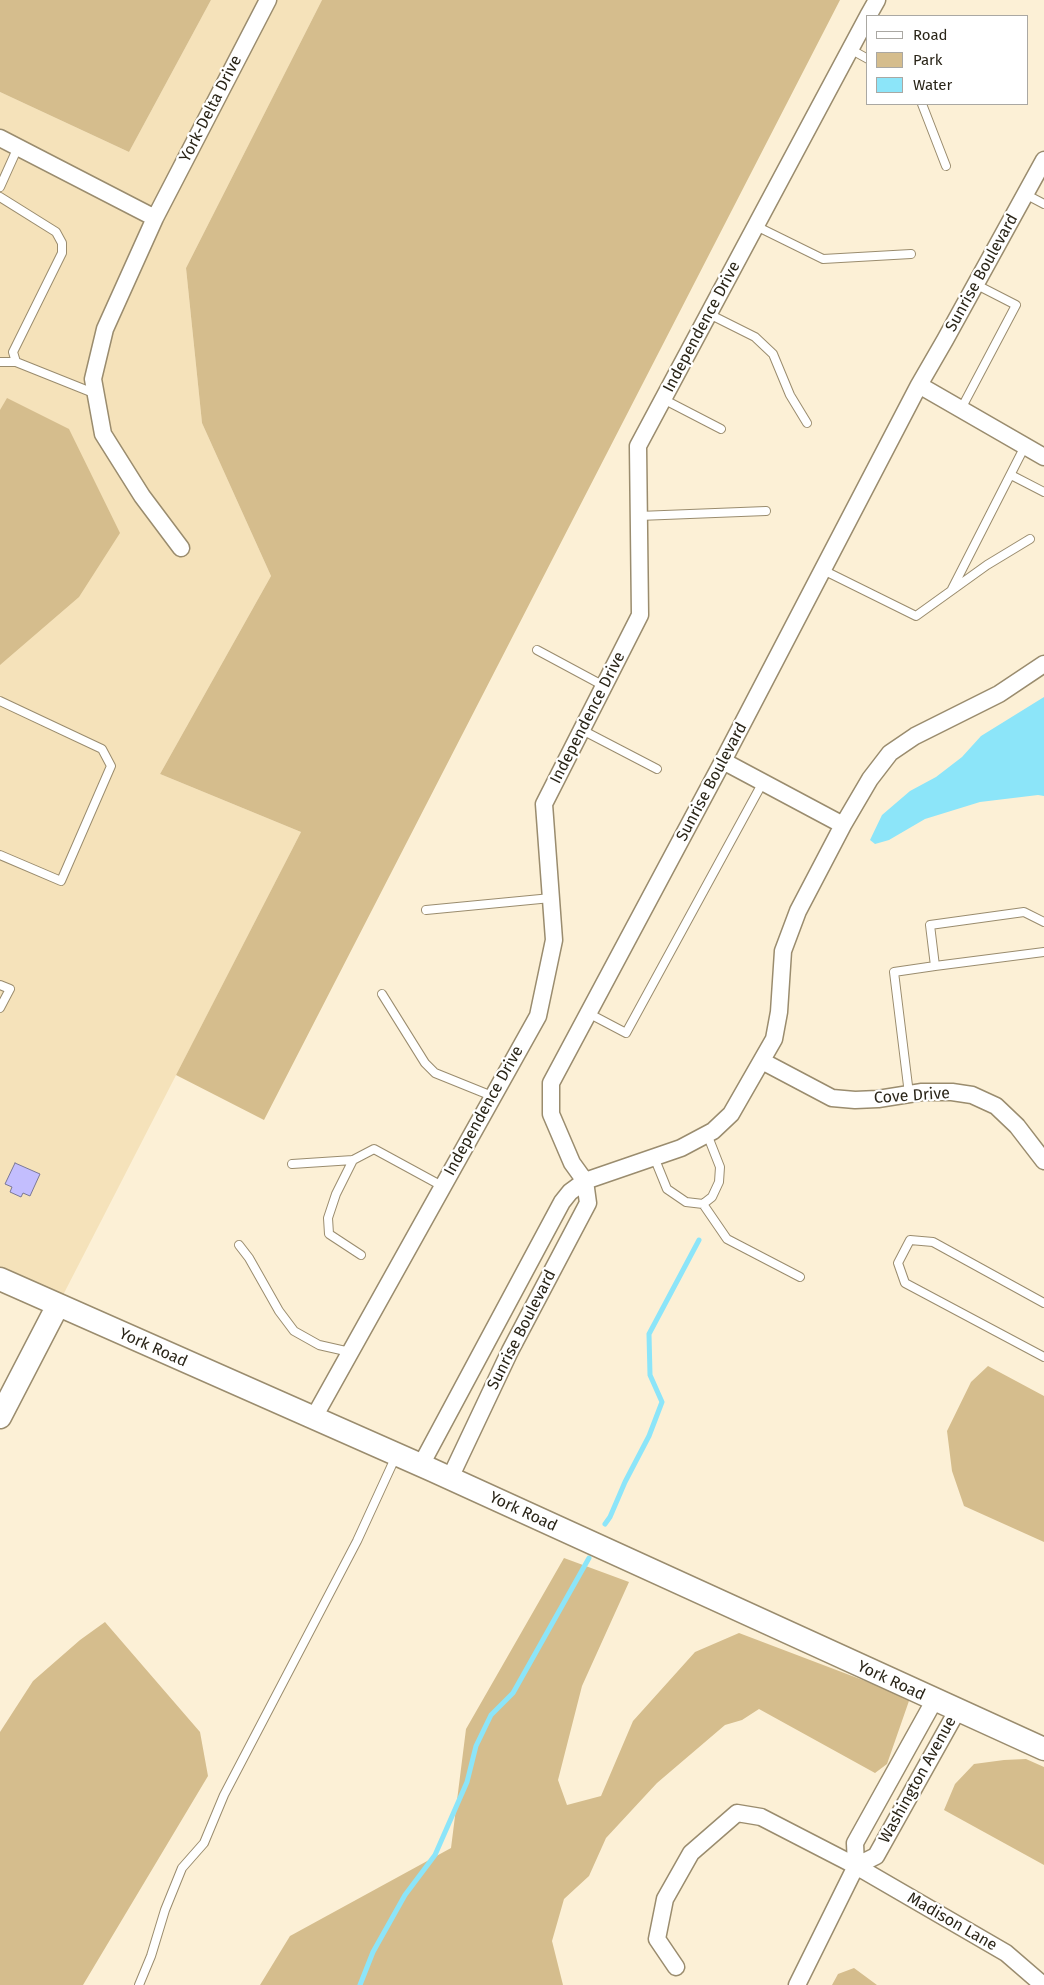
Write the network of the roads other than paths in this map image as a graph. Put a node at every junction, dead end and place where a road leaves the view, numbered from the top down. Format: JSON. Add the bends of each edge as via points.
{"nodes":[{"id":1,"x":268,"y":0,"type":"edge"},
{"id":2,"x":876,"y":0,"type":"edge"},
{"id":3,"x":868,"y":15,"type":"edge"},
{"id":4,"x":866,"y":20,"type":"edge"},
{"id":5,"x":850,"y":49,"type":"junction"},
{"id":6,"x":866,"y":58,"type":"edge"},
{"id":7,"x":922,"y":105,"type":"edge"},
{"id":8,"x":0,"y":138,"type":"edge"},
{"id":9,"x":18,"y":147,"type":"junction"},
{"id":10,"x":1044,"y":160,"type":"edge"},
{"id":11,"x":946,"y":166,"type":"dead end"},
{"id":12,"x":0,"y":186,"type":"edge"},
{"id":13,"x":1025,"y":194,"type":"junction"},
{"id":14,"x":0,"y":197,"type":"edge"},
{"id":15,"x":1044,"y":204,"type":"edge"},
{"id":16,"x":155,"y":218,"type":"junction"},
{"id":17,"x":756,"y":226,"type":"junction"},
{"id":18,"x":911,"y":254,"type":"dead end"},
{"id":19,"x":975,"y":284,"type":"junction"},
{"id":20,"x":709,"y":314,"type":"junction"},
{"id":21,"x":0,"y":362,"type":"edge"},
{"id":22,"x":16,"y":362,"type":"junction"},
{"id":23,"x":919,"y":384,"type":"junction"},
{"id":24,"x":96,"y":394,"type":"junction"},
{"id":25,"x":663,"y":399,"type":"junction"},
{"id":26,"x":961,"y":409,"type":"junction"},
{"id":27,"x":807,"y":423,"type":"dead end"},
{"id":28,"x":721,"y":428,"type":"dead end"},
{"id":29,"x":1025,"y":446,"type":"junction"},
{"id":30,"x":1044,"y":457,"type":"edge"},
{"id":31,"x":1011,"y":475,"type":"junction"},
{"id":32,"x":1044,"y":492,"type":"edge"},
{"id":33,"x":766,"y":511,"type":"dead end"},
{"id":34,"x":639,"y":516,"type":"junction"},
{"id":35,"x":1030,"y":539,"type":"dead end"},
{"id":36,"x":181,"y":548,"type":"dead end"},
{"id":37,"x":823,"y":570,"type":"junction"},
{"id":38,"x":951,"y":591,"type":"junction"},
{"id":39,"x":537,"y":650,"type":"dead end"},
{"id":40,"x":1044,"y":664,"type":"edge"},
{"id":41,"x":604,"y":686,"type":"junction"},
{"id":42,"x":0,"y":701,"type":"edge"},
{"id":43,"x":582,"y":730,"type":"junction"},
{"id":44,"x":724,"y":761,"type":"junction"},
{"id":45,"x":658,"y":770,"type":"dead end"},
{"id":46,"x":762,"y":782,"type":"junction"},
{"id":47,"x":843,"y":825,"type":"junction"},
{"id":48,"x":0,"y":855,"type":"edge"},
{"id":49,"x":551,"y":898,"type":"junction"},
{"id":50,"x":426,"y":910,"type":"dead end"},
{"id":51,"x":1044,"y":922,"type":"edge"},
{"id":52,"x":1044,"y":952,"type":"edge"},
{"id":53,"x":935,"y":966,"type":"junction"},
{"id":54,"x":0,"y":984,"type":"edge"},
{"id":55,"x":382,"y":994,"type":"dead end"},
{"id":56,"x":0,"y":1008,"type":"edge"},
{"id":57,"x":588,"y":1013,"type":"junction"},
{"id":58,"x":762,"y":1061,"type":"junction"},
{"id":59,"x":909,"y":1094,"type":"junction"},
{"id":60,"x":492,"y":1096,"type":"junction"},
{"id":61,"x":707,"y":1134,"type":"junction"},
{"id":62,"x":654,"y":1157,"type":"junction"},
{"id":63,"x":353,"y":1160,"type":"junction"},
{"id":64,"x":1044,"y":1161,"type":"edge"},
{"id":65,"x":292,"y":1164,"type":"dead end"},
{"id":66,"x":585,"y":1182,"type":"junction"},
{"id":67,"x":442,"y":1186,"type":"junction"},
{"id":68,"x":703,"y":1204,"type":"junction"},
{"id":69,"x":240,"y":1245,"type":"dead end"},
{"id":70,"x":361,"y":1255,"type":"dead end"},
{"id":71,"x":800,"y":1277,"type":"dead end"},
{"id":72,"x":0,"y":1279,"type":"edge"},
{"id":73,"x":1044,"y":1303,"type":"edge"},
{"id":74,"x":58,"y":1306,"type":"junction"},
{"id":75,"x":350,"y":1352,"type":"junction"},
{"id":76,"x":1044,"y":1357,"type":"edge"},
{"id":77,"x":0,"y":1417,"type":"edge"},
{"id":78,"x":313,"y":1419,"type":"junction"},
{"id":79,"x":397,"y":1455,"type":"junction"},
{"id":80,"x":421,"y":1466,"type":"junction"},
{"id":81,"x":450,"y":1478,"type":"junction"},
{"id":82,"x":934,"y":1701,"type":"junction"},
{"id":83,"x":957,"y":1711,"type":"junction"},
{"id":84,"x":1044,"y":1749,"type":"edge"},
{"id":85,"x":856,"y":1866,"type":"junction"},
{"id":86,"x":676,"y":1968,"type":"dead end"},
{"id":87,"x":139,"y":1985,"type":"edge"},
{"id":88,"x":797,"y":1985,"type":"edge"},
{"id":89,"x":1042,"y":1985,"type":"edge"}],
"edges":[{"from":1,"to":16,"type":"street","name":"York-Delta Drive"},
{"from":2,"to":3,"type":"street","name":"Independence Drive"},
{"from":4,"to":5,"type":"street","name":"Independence Drive"},
{"from":5,"to":6,"type":"lane"},
{"from":5,"to":17,"type":"street","name":"Independence Drive"},
{"from":7,"to":11,"type":"lane"},
{"from":8,"to":9,"type":"street"},
{"from":9,"to":12,"type":"lane"},
{"from":9,"to":16,"type":"street"},
{"from":10,"to":13,"type":"street","name":"Sunrise Boulevard"},
{"from":13,"to":15,"type":"lane"},
{"from":13,"to":19,"type":"street","name":"Sunrise Boulevard"},
{"from":14,"to":22,"type":"lane","via":[[56,232],[62,243],[62,253],[13,352]]},
{"from":16,"to":24,"type":"street","name":"York-Delta Drive","via":[[105,329],[93,379]]},
{"from":17,"to":18,"type":"lane","via":[[823,259]]},
{"from":17,"to":20,"type":"street","name":"Independence Drive"},
{"from":19,"to":23,"type":"street","name":"Sunrise Boulevard"},
{"from":19,"to":26,"type":"lane","via":[[1016,305]]},
{"from":20,"to":25,"type":"street","name":"Independence Drive"},
{"from":20,"to":27,"type":"lane","via":[[754,337],[773,354],[790,395]]},
{"from":21,"to":22,"type":"lane"},
{"from":22,"to":24,"type":"lane"},
{"from":23,"to":26,"type":"street"},
{"from":23,"to":37,"type":"street","name":"Sunrise Boulevard"},
{"from":24,"to":36,"type":"street","name":"York-Delta Drive","via":[[103,434],[142,496]]},
{"from":25,"to":28,"type":"lane"},
{"from":25,"to":34,"type":"street","name":"Independence Drive","via":[[638,446]]},
{"from":26,"to":29,"type":"street"},
{"from":29,"to":30,"type":"street"},
{"from":29,"to":31,"type":"lane"},
{"from":31,"to":32,"type":"lane"},
{"from":31,"to":38,"type":"lane"},
{"from":33,"to":34,"type":"lane"},
{"from":34,"to":41,"type":"street","name":"Independence Drive","via":[[640,615]]},
{"from":35,"to":38,"type":"lane"},
{"from":37,"to":38,"type":"lane","via":[[916,616]]},
{"from":37,"to":44,"type":"street","name":"Sunrise Boulevard"},
{"from":39,"to":41,"type":"lane"},
{"from":40,"to":47,"type":"street","name":"Sunrise Boulevard","via":[[999,694],[915,736],[890,754]]},
{"from":41,"to":43,"type":"street","name":"Independence Drive"},
{"from":42,"to":48,"type":"lane","via":[[102,749],[111,766],[61,881]]},
{"from":43,"to":45,"type":"lane"},
{"from":43,"to":49,"type":"street","name":"Independence Drive","via":[[544,804]]},
{"from":44,"to":46,"type":"street"},
{"from":44,"to":57,"type":"street","name":"Sunrise Boulevard"},
{"from":46,"to":47,"type":"street"},
{"from":46,"to":57,"type":"lane","via":[[626,1033]]},
{"from":47,"to":58,"type":"street","name":"Sunrise Boulevard","via":[[798,911],[783,951],[774,1039]]},
{"from":49,"to":50,"type":"lane"},
{"from":49,"to":60,"type":"street","name":"Independence Drive","via":[[554,940],[538,1016]]},
{"from":51,"to":53,"type":"lane","via":[[1024,912],[930,925]]},
{"from":52,"to":53,"type":"lane"},
{"from":53,"to":59,"type":"lane","via":[[894,972]]},
{"from":54,"to":56,"type":"lane","via":[[10,989]]},
{"from":55,"to":60,"type":"lane","via":[[425,1063],[435,1073]]},
{"from":57,"to":66,"type":"street","name":"Sunrise Boulevard","via":[[551,1083],[551,1114],[572,1163]]},
{"from":58,"to":59,"type":"street","name":"Cove Drive","via":[[832,1098],[878,1099]]},
{"from":58,"to":61,"type":"street","name":"Sunrise Boulevard","via":[[731,1114]]},
{"from":59,"to":64,"type":"street","name":"Cove Drive","via":[[972,1094],[996,1106],[1017,1126]]},
{"from":60,"to":67,"type":"street","name":"Independence Drive"},
{"from":61,"to":62,"type":"street","name":"Sunrise Boulevard"},
{"from":61,"to":68,"type":"lane","via":[[720,1167],[720,1182],[712,1197]]},
{"from":62,"to":66,"type":"street","name":"Sunrise Boulevard"},
{"from":62,"to":68,"type":"lane","via":[[667,1189],[686,1202]]},
{"from":63,"to":65,"type":"lane"},
{"from":63,"to":67,"type":"lane","via":[[374,1149]]},
{"from":63,"to":70,"type":"lane","via":[[328,1218],[329,1234]]},
{"from":66,"to":80,"type":"street","name":"Sunrise Boulevard","via":[[562,1202]]},
{"from":66,"to":81,"type":"street","name":"Sunrise Boulevard","via":[[588,1203],[510,1351]]},
{"from":67,"to":75,"type":"street","name":"Independence Drive"},
{"from":68,"to":71,"type":"lane","via":[[727,1239]]},
{"from":69,"to":75,"type":"lane","via":[[294,1331],[318,1345]]},
{"from":72,"to":74,"type":"street","name":"York Road"},
{"from":73,"to":76,"type":"lane","via":[[933,1242],[910,1240],[898,1263],[905,1283]]},
{"from":74,"to":77,"type":"street"},
{"from":74,"to":78,"type":"street","name":"York Road"},
{"from":75,"to":78,"type":"street","name":"Independence Drive"},
{"from":78,"to":79,"type":"street","name":"York Road"},
{"from":79,"to":80,"type":"street","name":"York Road"},
{"from":79,"to":87,"type":"lane","via":[[224,1795],[204,1843],[182,1868]]},
{"from":80,"to":81,"type":"street","name":"York Road"},
{"from":81,"to":82,"type":"street","name":"York Road"},
{"from":82,"to":83,"type":"street","name":"York Road"},
{"from":82,"to":85,"type":"street","name":"Washington Avenue","via":[[856,1843]]},
{"from":83,"to":84,"type":"street","name":"York Road"},
{"from":83,"to":85,"type":"street","name":"Washington Avenue","via":[[876,1856]]},
{"from":85,"to":86,"type":"street","name":"Madison Lane","via":[[762,1817],[737,1813],[691,1853],[666,1899],[657,1939]]},
{"from":85,"to":88,"type":"street","name":"Washington Avenue"},
{"from":85,"to":89,"type":"street","name":"Madison Lane","via":[[1006,1953]]}]}
